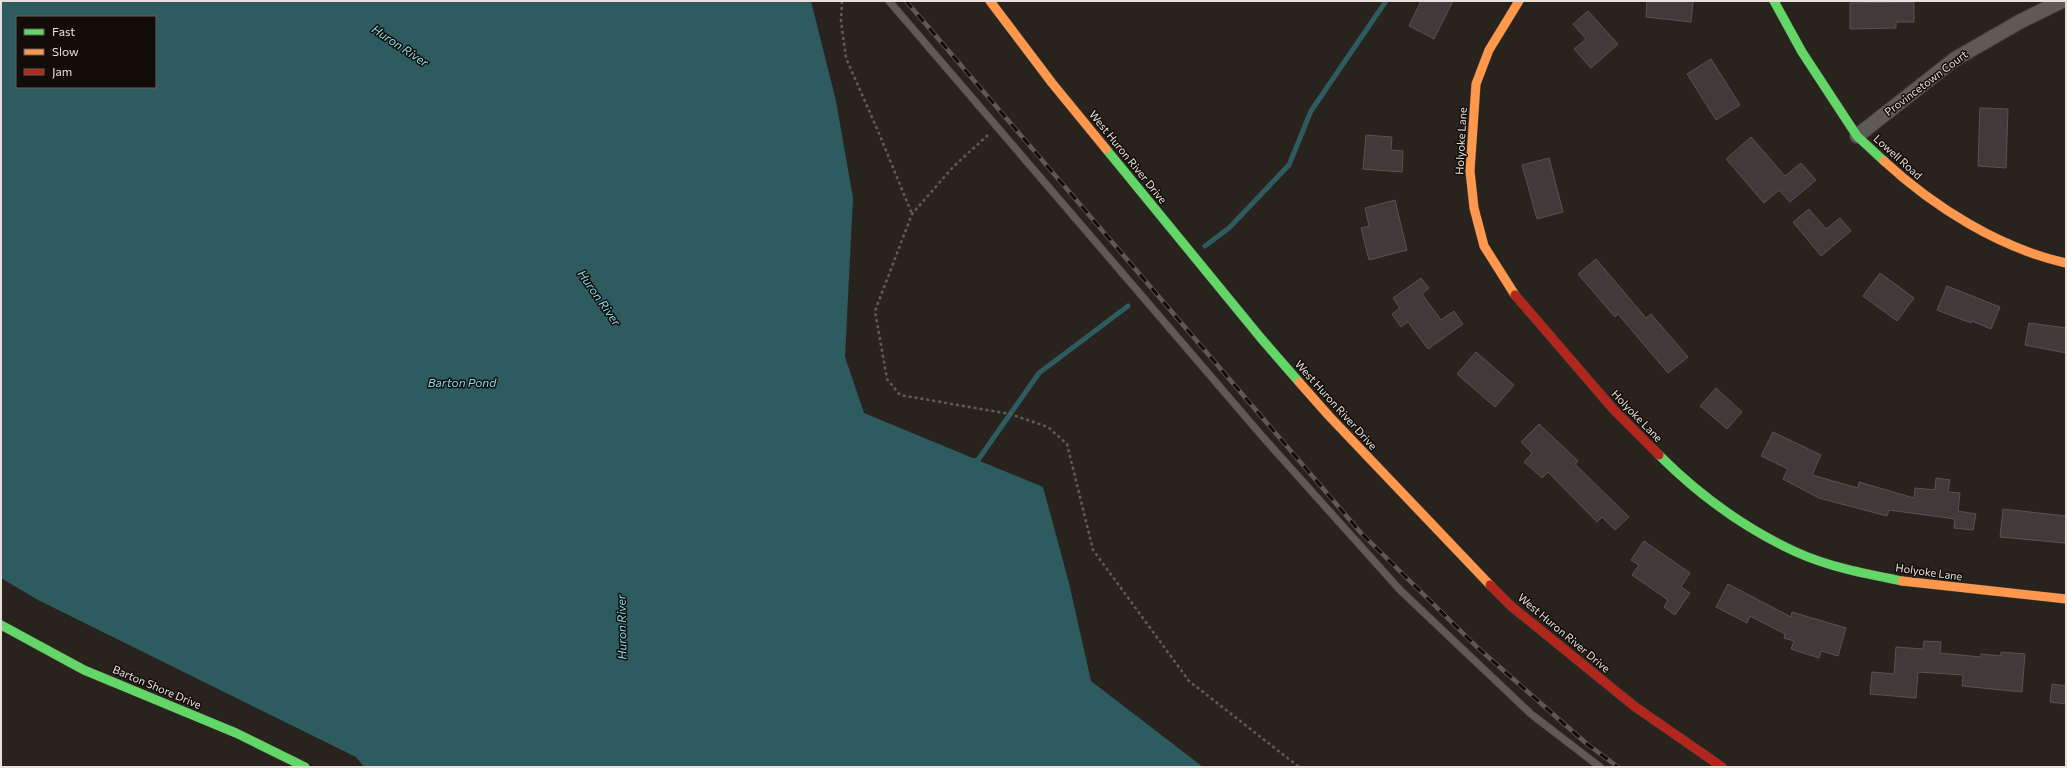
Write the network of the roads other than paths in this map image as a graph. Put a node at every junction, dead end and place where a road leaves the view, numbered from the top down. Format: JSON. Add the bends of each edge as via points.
{"nodes":[{"id":1,"x":889,"y":1,"type":"edge"},
{"id":2,"x":990,"y":1,"type":"edge"},
{"id":3,"x":1519,"y":1,"type":"edge"},
{"id":4,"x":1774,"y":1,"type":"edge"},
{"id":5,"x":2062,"y":1,"type":"edge"},
{"id":6,"x":1857,"y":136,"type":"junction"},
{"id":7,"x":2066,"y":263,"type":"edge"},
{"id":8,"x":2066,"y":599,"type":"edge"},
{"id":9,"x":1,"y":625,"type":"edge"},
{"id":10,"x":306,"y":767,"type":"edge"},
{"id":11,"x":1600,"y":767,"type":"edge"},
{"id":12,"x":1722,"y":767,"type":"edge"}],
"edges":[{"from":1,"to":11,"type":"lane","via":[[1262,436],[1400,590],[1531,714]]},
{"from":2,"to":12,"type":"street","name":"West Huron River Drive","via":[[1052,83],[1260,337],[1329,416],[1454,549],[1512,606],[1634,706]]},
{"from":3,"to":8,"type":"street","name":"Holyoke Lane","via":[[1489,50],[1476,84],[1470,171],[1474,208],[1484,246],[1519,302],[1614,410],[1683,478],[1741,521],[1796,552],[1850,570],[1913,584]]},
{"from":4,"to":6,"type":"street","name":"Lowell Road","via":[[1802,52]]},
{"from":5,"to":6,"type":"street","name":"Provincetown Court","via":[[1955,59]]},
{"from":6,"to":7,"type":"street","name":"Lowell Road","via":[[1912,186],[1971,226],[2043,258]]},
{"from":9,"to":10,"type":"street","name":"Barton Shore Drive","via":[[84,670],[236,733]]}]}
